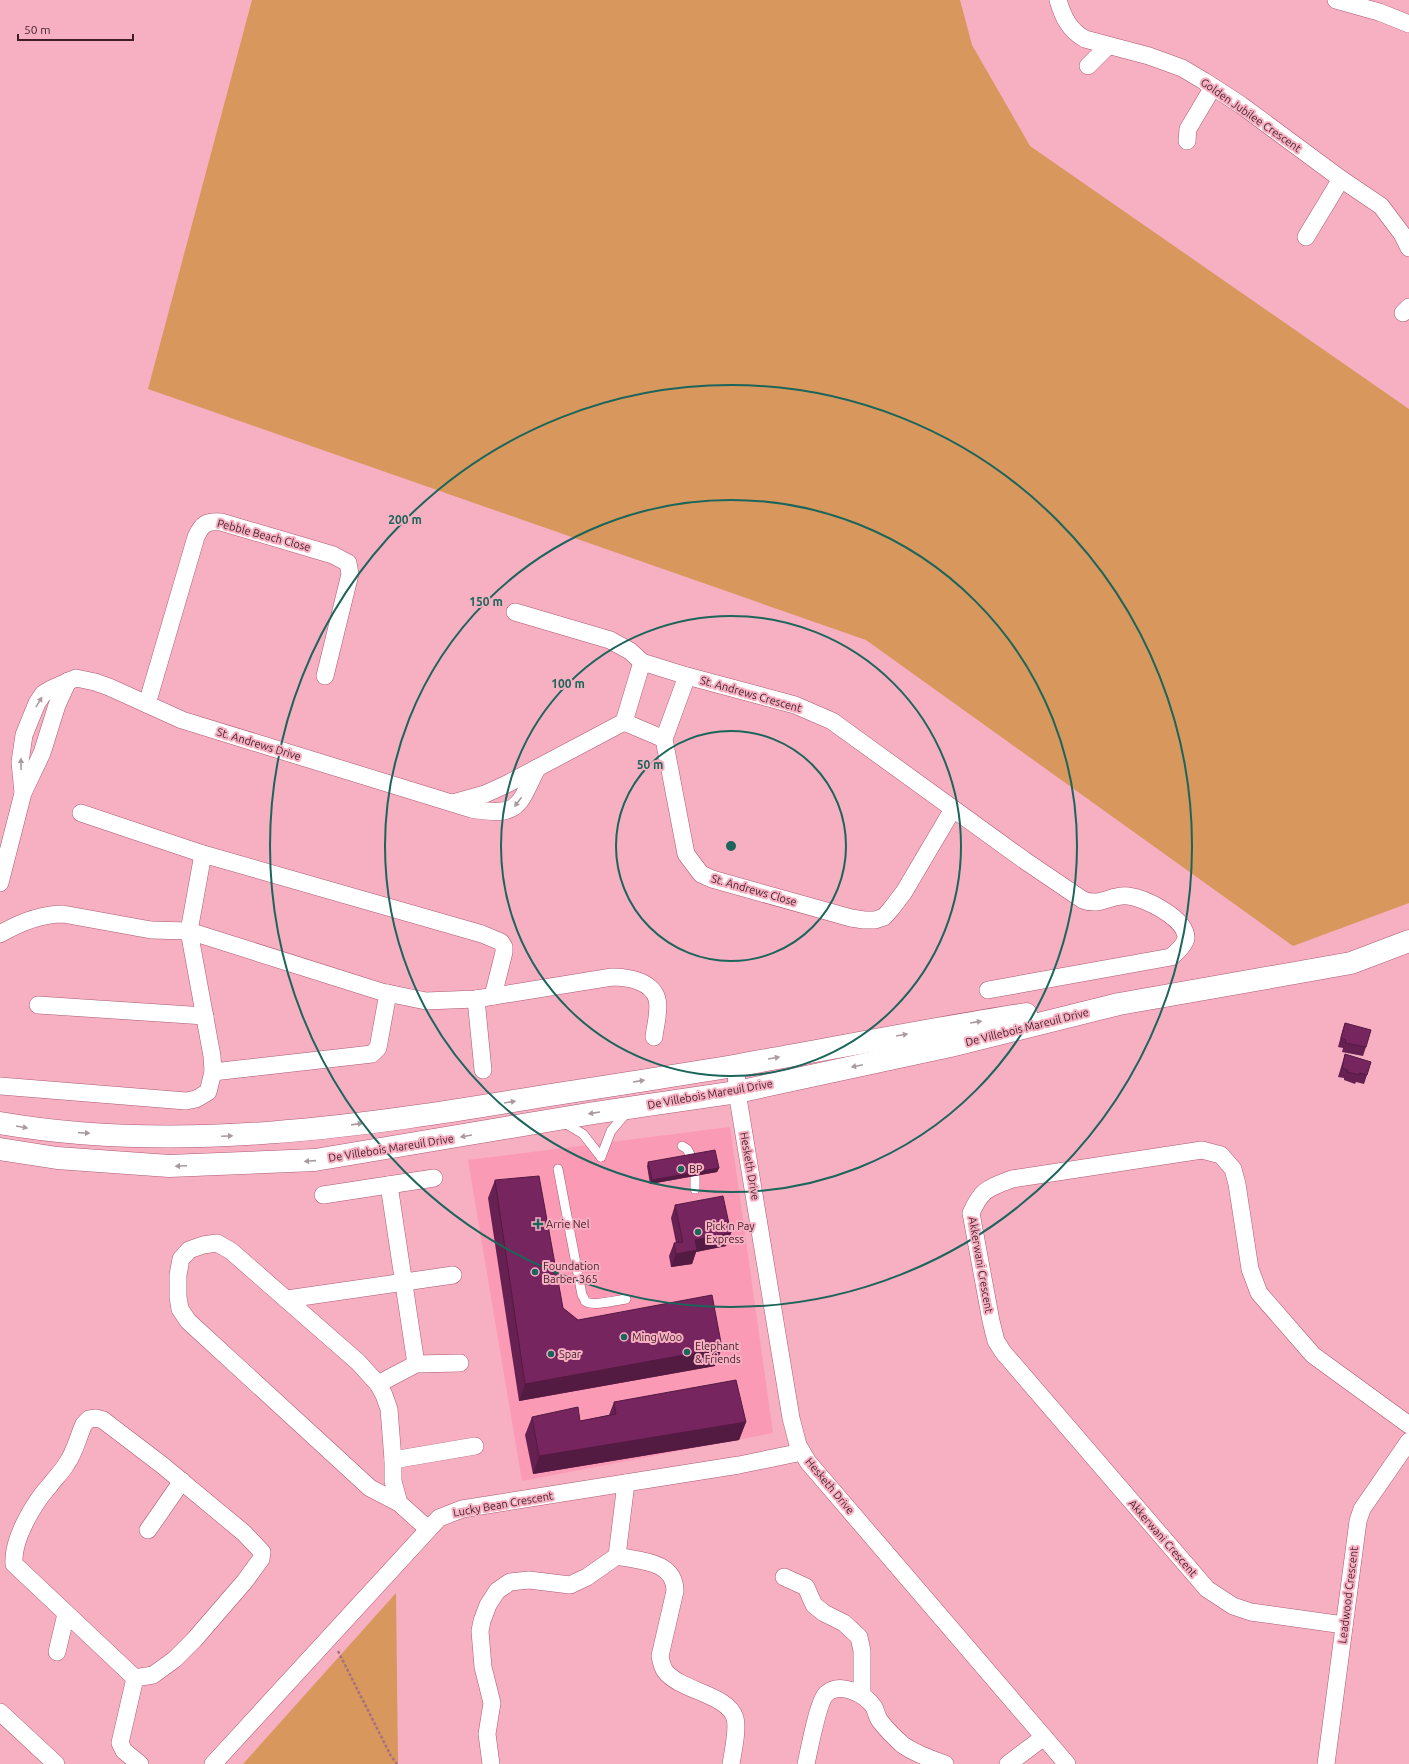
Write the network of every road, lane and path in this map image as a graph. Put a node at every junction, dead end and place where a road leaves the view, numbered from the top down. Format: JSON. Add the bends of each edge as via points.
{"nodes":[{"id":1,"x":1058,"y":0,"type":"edge"},
{"id":2,"x":1336,"y":0,"type":"edge"},
{"id":3,"x":1409,"y":24,"type":"edge"},
{"id":4,"x":1108,"y":46,"type":"junction"},
{"id":5,"x":1088,"y":66,"type":"dead end"},
{"id":6,"x":1213,"y":87,"type":"junction"},
{"id":7,"x":1187,"y":142,"type":"dead end"},
{"id":8,"x":1341,"y":179,"type":"junction"},
{"id":9,"x":1306,"y":237,"type":"dead end"},
{"id":10,"x":1409,"y":248,"type":"edge"},
{"id":11,"x":515,"y":612,"type":"dead end"},
{"id":12,"x":642,"y":662,"type":"junction"},
{"id":13,"x":325,"y":676,"type":"dead end"},
{"id":14,"x":687,"y":676,"type":"junction"},
{"id":15,"x":147,"y":704,"type":"junction"},
{"id":16,"x":624,"y":722,"type":"junction"},
{"id":17,"x":664,"y":739,"type":"junction"},
{"id":18,"x":537,"y":768,"type":"junction"},
{"id":19,"x":454,"y":803,"type":"junction"},
{"id":20,"x":953,"y":809,"type":"junction"},
{"id":21,"x":80,"y":813,"type":"dead end"},
{"id":22,"x":203,"y":854,"type":"junction"},
{"id":23,"x":0,"y":883,"type":"edge"},
{"id":24,"x":188,"y":930,"type":"junction"},
{"id":25,"x":1409,"y":932,"type":"edge"},
{"id":26,"x":0,"y":934,"type":"edge"},
{"id":27,"x":1409,"y":941,"type":"edge"},
{"id":28,"x":988,"y":990,"type":"dead end"},
{"id":29,"x":388,"y":993,"type":"junction"},
{"id":30,"x":493,"y":996,"type":"junction"},
{"id":31,"x":476,"y":999,"type":"junction"},
{"id":32,"x":38,"y":1004,"type":"dead end"},
{"id":33,"x":205,"y":1016,"type":"junction"},
{"id":34,"x":654,"y":1037,"type":"dead end"},
{"id":35,"x":736,"y":1065,"type":"junction"},
{"id":36,"x":482,"y":1070,"type":"dead end"},
{"id":37,"x":213,"y":1072,"type":"junction"},
{"id":38,"x":0,"y":1086,"type":"edge"},
{"id":39,"x":737,"y":1092,"type":"junction"},
{"id":40,"x":631,"y":1108,"type":"junction"},
{"id":41,"x":557,"y":1120,"type":"junction"},
{"id":42,"x":0,"y":1123,"type":"edge"},
{"id":43,"x":682,"y":1146,"type":"dead end"},
{"id":44,"x":0,"y":1149,"type":"edge"},
{"id":45,"x":692,"y":1158,"type":"edge"},
{"id":46,"x":558,"y":1169,"type":"dead end"},
{"id":47,"x":695,"y":1176,"type":"edge"},
{"id":48,"x":434,"y":1178,"type":"dead end"},
{"id":49,"x":389,"y":1185,"type":"junction"},
{"id":50,"x":695,"y":1190,"type":"dead end"},
{"id":51,"x":323,"y":1195,"type":"dead end"},
{"id":52,"x":453,"y":1275,"type":"dead end"},
{"id":53,"x":403,"y":1282,"type":"junction"},
{"id":54,"x":286,"y":1299,"type":"junction"},
{"id":55,"x":626,"y":1299,"type":"dead end"},
{"id":56,"x":460,"y":1363,"type":"dead end"},
{"id":57,"x":416,"y":1364,"type":"junction"},
{"id":58,"x":378,"y":1384,"type":"junction"},
{"id":59,"x":1409,"y":1425,"type":"edge"},
{"id":60,"x":1409,"y":1441,"type":"edge"},
{"id":61,"x":475,"y":1446,"type":"dead end"},
{"id":62,"x":802,"y":1452,"type":"junction"},
{"id":63,"x":394,"y":1460,"type":"junction"},
{"id":64,"x":182,"y":1481,"type":"junction"},
{"id":65,"x":626,"y":1483,"type":"junction"},
{"id":66,"x":399,"y":1503,"type":"junction"},
{"id":67,"x":428,"y":1529,"type":"junction"},
{"id":68,"x":148,"y":1530,"type":"dead end"},
{"id":69,"x":617,"y":1556,"type":"junction"},
{"id":70,"x":784,"y":1577,"type":"dead end"},
{"id":71,"x":66,"y":1614,"type":"junction"},
{"id":72,"x":1344,"y":1626,"type":"junction"},
{"id":73,"x":331,"y":1636,"type":"junction"},
{"id":74,"x":56,"y":1652,"type":"dead end"},
{"id":75,"x":135,"y":1678,"type":"junction"},
{"id":76,"x":862,"y":1695,"type":"junction"},
{"id":77,"x":0,"y":1712,"type":"edge"},
{"id":78,"x":1044,"y":1737,"type":"junction"},
{"id":79,"x":56,"y":1764,"type":"edge"},
{"id":80,"x":140,"y":1764,"type":"edge"},
{"id":81,"x":213,"y":1764,"type":"edge"},
{"id":82,"x":397,"y":1764,"type":"edge"},
{"id":83,"x":491,"y":1764,"type":"edge"},
{"id":84,"x":731,"y":1764,"type":"edge"},
{"id":85,"x":806,"y":1764,"type":"edge"},
{"id":86,"x":944,"y":1764,"type":"edge"},
{"id":87,"x":1008,"y":1764,"type":"edge"},
{"id":88,"x":1067,"y":1764,"type":"edge"},
{"id":89,"x":1326,"y":1764,"type":"edge"}],
"edges":[{"from":1,"to":4,"type":"street","name":"Golden Jubilee Crescent","via":[[1063,16],[1076,34]]},
{"from":2,"to":3,"type":"street","via":[[1379,12]]},
{"from":4,"to":5,"type":"street"},
{"from":4,"to":6,"type":"street","name":"Golden Jubilee Crescent","via":[[1149,56],[1182,68]]},
{"from":6,"to":7,"type":"street","via":[[1188,129]]},
{"from":6,"to":8,"type":"street","name":"Golden Jubilee Crescent"},
{"from":8,"to":9,"type":"street"},
{"from":8,"to":10,"type":"street","name":"Golden Jubilee Crescent","via":[[1381,206]]},
{"from":11,"to":12,"type":"street","name":"St. Andrews Crescent","via":[[610,640],[630,651]]},
{"from":12,"to":14,"type":"street","name":"St. Andrews Crescent"},
{"from":12,"to":16,"type":"street"},
{"from":13,"to":15,"type":"street","name":"Pebble Beach Close","via":[[349,581],[348,563],[333,555],[210,521],[200,527],[196,538]]},
{"from":14,"to":17,"type":"street"},
{"from":14,"to":20,"type":"street","name":"St. Andrews Crescent","via":[[795,705],[826,718]]},
{"from":15,"to":19,"type":"street","name":"St. Andrews Drive","via":[[182,720]]},
{"from":15,"to":23,"type":"street","name":"St. Andrews Drive","via":[[95,682],[76,678],[43,694],[24,735],[20,762],[23,793]]},
{"from":16,"to":17,"type":"street"},
{"from":16,"to":18,"type":"street"},
{"from":17,"to":20,"type":"street","name":"St. Andrews Close","via":[[686,854],[701,874],[851,918],[875,920],[884,917],[892,909]]},
{"from":18,"to":19,"type":"street","via":[[485,794]]},
{"from":18,"to":19,"type":"street","name":"St. Andrews Drive","one_way":true,"via":[[520,802],[506,812],[486,812]]},
{"from":20,"to":28,"type":"street","name":"St. Andrews Crescent","via":[[1083,900],[1092,903],[1128,896],[1151,903],[1181,925],[1186,936],[1184,943],[1172,957]]},
{"from":21,"to":22,"type":"street"},
{"from":22,"to":24,"type":"street"},
{"from":22,"to":30,"type":"street","via":[[496,939],[504,947],[504,952]]},
{"from":24,"to":26,"type":"street","via":[[151,930],[76,915],[49,914],[15,925]]},
{"from":24,"to":29,"type":"street"},
{"from":24,"to":33,"type":"street"},
{"from":35,"to":25,"type":"main road","name":"De Villebois Mareuil Drive","one_way":true,"via":[[1334,959],[1384,944]]},
{"from":27,"to":39,"type":"main road","name":"De Villebois Mareuil Drive","one_way":true,"via":[[1351,963],[1119,1004],[950,1046]]},
{"from":29,"to":31,"type":"street","via":[[434,1002]]},
{"from":29,"to":37,"type":"street","via":[[378,1048],[372,1054]]},
{"from":30,"to":31,"type":"street"},
{"from":30,"to":34,"type":"street","via":[[612,977],[636,980],[650,987],[657,999]]},
{"from":31,"to":36,"type":"street"},
{"from":32,"to":33,"type":"street"},
{"from":33,"to":37,"type":"street"},
{"from":35,"to":39,"type":"street","name":"Hesketh Drive"},
{"from":42,"to":35,"type":"main road","name":"De Villebois Mareuil Drive","one_way":true,"via":[[45,1131],[131,1136],[226,1136],[348,1125],[456,1110]]},
{"from":37,"to":38,"type":"street","via":[[208,1092],[186,1101]]},
{"from":39,"to":40,"type":"main road","name":"De Villebois Mareuil Drive"},
{"from":39,"to":62,"type":"street","name":"Hesketh Drive","via":[[791,1418]]},
{"from":40,"to":41,"type":"main road","name":"De Villebois Mareuil Drive","one_way":true},
{"from":40,"to":41,"type":"lane","via":[[612,1131],[601,1158],[583,1134]]},
{"from":41,"to":44,"type":"main road","name":"De Villebois Mareuil Drive","one_way":true,"via":[[315,1160],[252,1164],[169,1166],[57,1158]]},
{"from":43,"to":45,"type":"lane"},
{"from":46,"to":55,"type":"lane","via":[[585,1301],[596,1303]]},
{"from":47,"to":50,"type":"lane"},
{"from":48,"to":49,"type":"street"},
{"from":49,"to":51,"type":"street"},
{"from":49,"to":53,"type":"street"},
{"from":52,"to":53,"type":"street"},
{"from":53,"to":54,"type":"street"},
{"from":53,"to":57,"type":"street"},
{"from":54,"to":58,"type":"street","via":[[358,1362]]},
{"from":54,"to":66,"type":"street","via":[[231,1251],[217,1243],[189,1250],[181,1259],[178,1297],[180,1309],[188,1321],[370,1488]]},
{"from":56,"to":57,"type":"street"},
{"from":57,"to":58,"type":"street"},
{"from":58,"to":63,"type":"street","via":[[389,1409]]},
{"from":59,"to":72,"type":"street","name":"Akkerwani Crescent","via":[[1313,1355],[1259,1293],[1250,1269],[1233,1169],[1221,1155],[1202,1150],[1012,1179],[992,1186],[978,1198],[971,1213],[991,1321],[996,1341],[1003,1352],[1207,1589],[1233,1606],[1250,1612]]},
{"from":60,"to":72,"type":"street","name":"Leadwood Crescent","via":[[1362,1509],[1358,1521]]},
{"from":61,"to":63,"type":"street"},
{"from":62,"to":65,"type":"street","name":"Lucky Bean Crescent"},
{"from":62,"to":78,"type":"street","name":"Hesketh Drive"},
{"from":63,"to":66,"type":"street","via":[[393,1481]]},
{"from":64,"to":68,"type":"street"},
{"from":64,"to":71,"type":"street","via":[[103,1420],[89,1419],[84,1424],[69,1461],[41,1496],[23,1526],[13,1559],[16,1568]]},
{"from":64,"to":75,"type":"street","via":[[244,1533],[260,1549],[262,1556],[245,1581],[176,1659],[153,1675]]},
{"from":65,"to":67,"type":"street","name":"Lucky Bean Crescent","via":[[457,1511],[439,1518]]},
{"from":65,"to":69,"type":"street"},
{"from":66,"to":67,"type":"street"},
{"from":67,"to":73,"type":"street","name":"Lucky Bean Crescent"},
{"from":69,"to":83,"type":"street","via":[[587,1577],[570,1585],[529,1580],[510,1582],[497,1591],[488,1605],[480,1631],[483,1667],[492,1703],[487,1734]]},
{"from":69,"to":84,"type":"street","via":[[657,1564],[674,1580],[675,1591],[660,1656],[664,1670],[697,1691],[721,1702],[733,1713],[736,1721]]},
{"from":70,"to":76,"type":"street","via":[[806,1587],[814,1605],[844,1623],[860,1637]]},
{"from":71,"to":74,"type":"street"},
{"from":71,"to":75,"type":"street"},
{"from":72,"to":89,"type":"street","name":"Leadwood Crescent"},
{"from":73,"to":81,"type":"street","name":"Lucky Bean Crescent"},
{"from":73,"to":82,"type":"path"},
{"from":75,"to":80,"type":"street","via":[[120,1743],[124,1751]]},
{"from":76,"to":85,"type":"street","via":[[842,1689],[826,1694]]},
{"from":76,"to":86,"type":"street","via":[[874,1707],[879,1719],[891,1734],[915,1753]]},
{"from":77,"to":79,"type":"street"},
{"from":78,"to":87,"type":"street"},
{"from":78,"to":88,"type":"street","name":"Hesketh Drive"}]}
